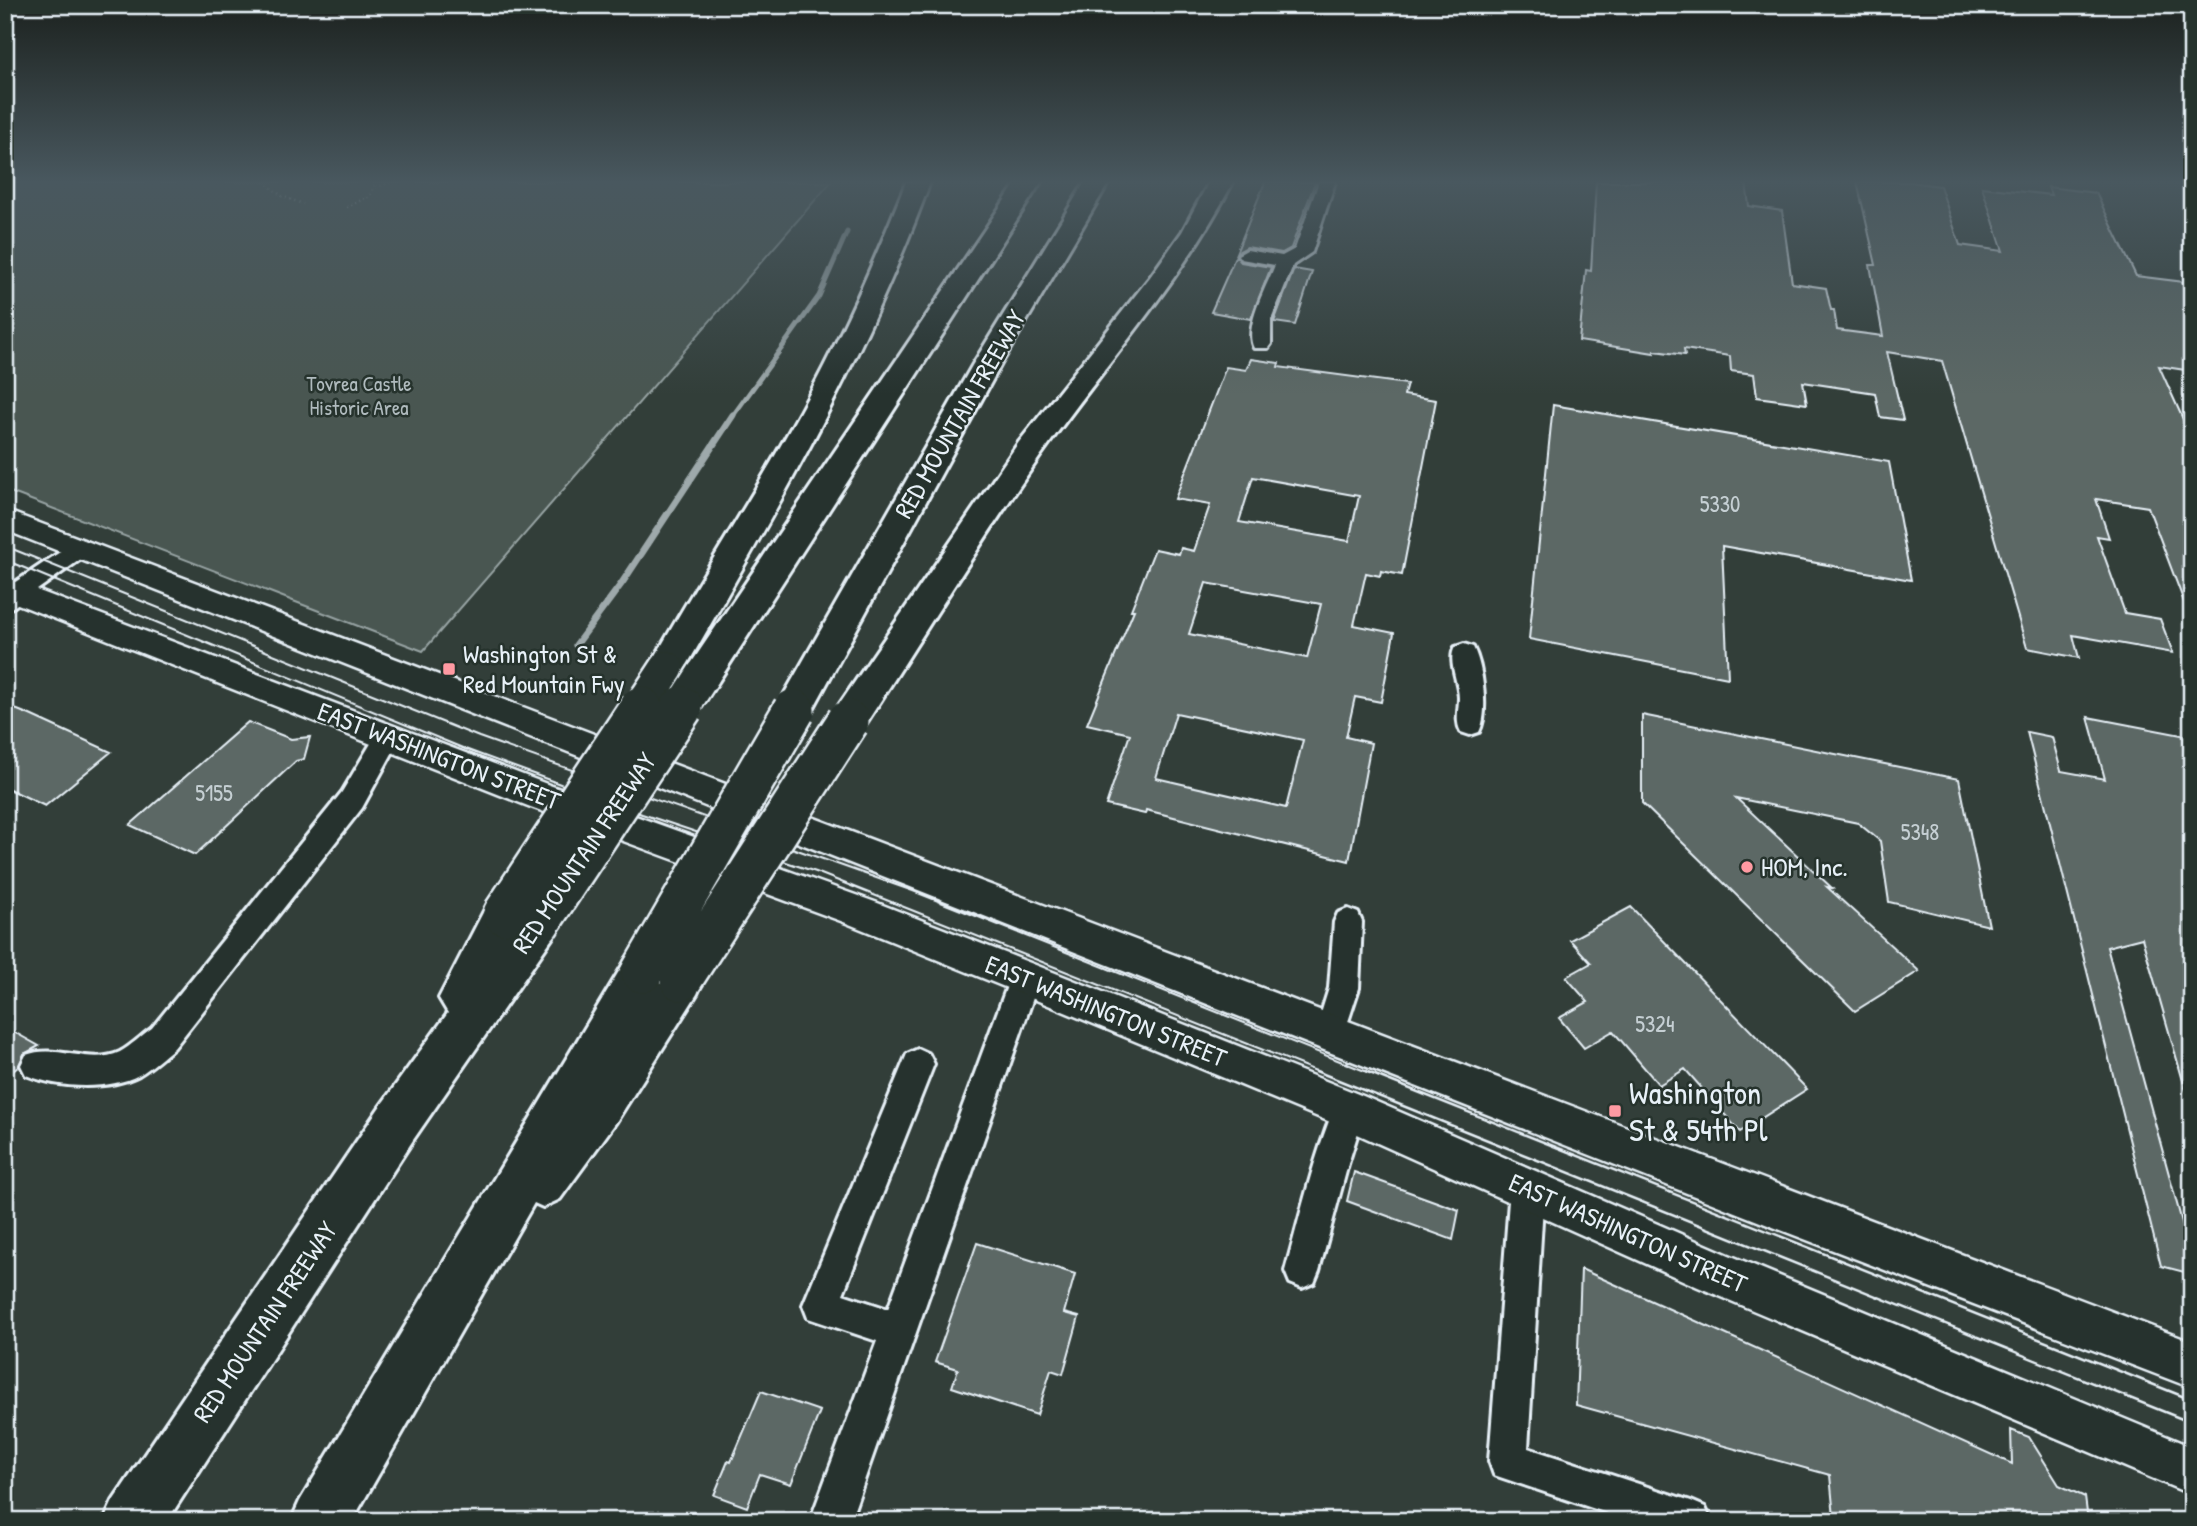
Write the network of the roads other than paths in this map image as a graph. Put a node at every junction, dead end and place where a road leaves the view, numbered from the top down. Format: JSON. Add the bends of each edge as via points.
{"nodes":[{"id":1,"x":892,"y":253,"type":"edge"},
{"id":2,"x":979,"y":253,"type":"edge"},
{"id":3,"x":1054,"y":253,"type":"edge"},
{"id":4,"x":1179,"y":253,"type":"edge"},
{"id":5,"x":1301,"y":253,"type":"edge"},
{"id":6,"x":1247,"y":256,"type":"dead end"},
{"id":7,"x":1285,"y":262,"type":"junction"},
{"id":8,"x":1261,"y":344,"type":"dead end"},
{"id":9,"x":5,"y":519,"type":"edge"},
{"id":10,"x":80,"y":549,"type":"junction"},
{"id":11,"x":9,"y":594,"type":"edge"},
{"id":12,"x":1464,"y":653,"type":"dead end"},
{"id":13,"x":685,"y":672,"type":"junction"},
{"id":14,"x":1470,"y":725,"type":"dead end"},
{"id":15,"x":388,"y":737,"type":"junction"},
{"id":16,"x":1348,"y":922,"type":"dead end"},
{"id":17,"x":662,"y":976,"type":"junction"},
{"id":18,"x":1025,"y":978,"type":"junction"},
{"id":19,"x":1330,"y":1033,"type":"junction"},
{"id":20,"x":918,"y":1064,"type":"dead end"},
{"id":21,"x":37,"y":1065,"type":"dead end"},
{"id":22,"x":1349,"y":1110,"type":"junction"},
{"id":23,"x":1527,"y":1188,"type":"junction"},
{"id":24,"x":1302,"y":1272,"type":"dead end"},
{"id":25,"x":898,"y":1330,"type":"junction"},
{"id":26,"x":2192,"y":1365,"type":"edge"},
{"id":27,"x":2192,"y":1471,"type":"edge"},
{"id":28,"x":1641,"y":1512,"type":"edge"},
{"id":29,"x":133,"y":1521,"type":"edge"},
{"id":30,"x":320,"y":1521,"type":"edge"},
{"id":31,"x":830,"y":1521,"type":"edge"},
{"id":32,"x":1691,"y":1521,"type":"edge"}],
"edges":[{"from":1,"to":13,"type":"highway"},
{"from":2,"to":13,"type":"highway","name":"RED MOUNTAIN FREEWAY"},
{"from":3,"to":17,"type":"highway","name":"RED MOUNTAIN FREEWAY","bridge":true,"via":[[794,710]]},
{"from":4,"to":17,"type":"highway","bridge":true,"via":[[1030,449],[848,721]]},
{"from":5,"to":7,"type":"street"},
{"from":6,"to":7,"type":"street"},
{"from":7,"to":8,"type":"street","via":[[1262,320]]},
{"from":9,"to":10,"type":"main road"},
{"from":10,"to":11,"type":"street"},
{"from":10,"to":19,"type":"main road"},
{"from":11,"to":15,"type":"main road","name":"EAST WASHINGTON STREET"},
{"from":12,"to":14,"type":"street","via":[[1472,695]]},
{"from":13,"to":29,"type":"highway","name":"RED MOUNTAIN FREEWAY","bridge":true,"via":[[521,919],[396,1124]]},
{"from":15,"to":18,"type":"main road","name":"EAST WASHINGTON STREET"},
{"from":15,"to":21,"type":"street","via":[[352,800],[163,1038],[128,1064],[100,1072]]},
{"from":16,"to":19,"type":"street","via":[[1344,988]]},
{"from":17,"to":30,"type":"highway","via":[[599,1106],[414,1359]]},
{"from":18,"to":22,"type":"main road","name":"EAST WASHINGTON STREET"},
{"from":18,"to":25,"type":"street"},
{"from":19,"to":26,"type":"main road"},
{"from":20,"to":25,"type":"street","via":[[821,1305]]},
{"from":22,"to":23,"type":"main road","name":"EAST WASHINGTON STREET"},
{"from":22,"to":24,"type":"street"},
{"from":23,"to":27,"type":"main road","name":"EAST WASHINGTON STREET","via":[[1727,1277]]},
{"from":23,"to":28,"type":"street","via":[[1508,1461]]},
{"from":25,"to":31,"type":"street"},
{"from":28,"to":32,"type":"street"}]}
